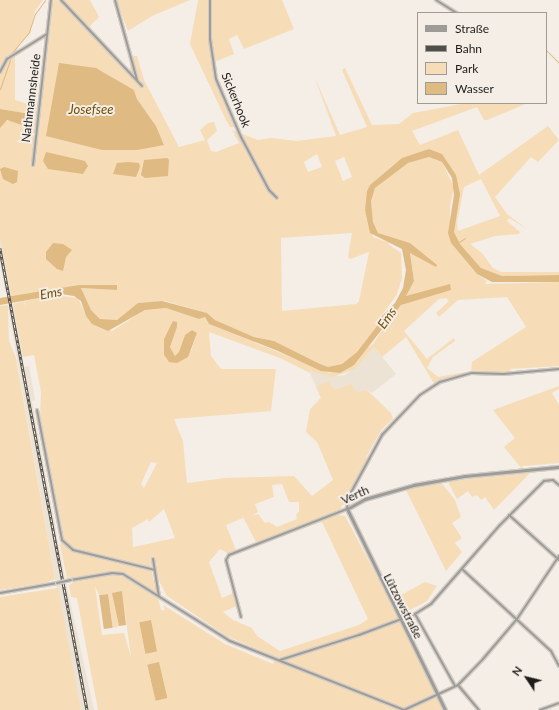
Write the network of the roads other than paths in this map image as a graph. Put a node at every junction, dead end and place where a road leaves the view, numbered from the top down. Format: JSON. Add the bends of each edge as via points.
{"nodes":[{"id":1,"x":51,"y":0,"type":"edge"},
{"id":2,"x":61,"y":0,"type":"edge"},
{"id":3,"x":115,"y":0,"type":"edge"},
{"id":4,"x":210,"y":0,"type":"edge"},
{"id":5,"x":436,"y":0,"type":"edge"},
{"id":6,"x":455,"y":12,"type":"edge"},
{"id":7,"x":47,"y":34,"type":"junction"},
{"id":8,"x":0,"y":72,"type":"edge"},
{"id":9,"x":137,"y":81,"type":"junction"},
{"id":10,"x":142,"y":86,"type":"dead end"},
{"id":11,"x":33,"y":165,"type":"dead end"},
{"id":12,"x":277,"y":198,"type":"dead end"},
{"id":13,"x":559,"y":369,"type":"edge"},
{"id":14,"x":37,"y":410,"type":"dead end"},
{"id":15,"x":559,"y":467,"type":"edge"},
{"id":16,"x":559,"y":485,"type":"edge"},
{"id":17,"x":347,"y":509,"type":"junction"},
{"id":18,"x":509,"y":515,"type":"junction"},
{"id":19,"x":559,"y":556,"type":"edge"},
{"id":20,"x":153,"y":559,"type":"dead end"},
{"id":21,"x":558,"y":559,"type":"edge"},
{"id":22,"x":462,"y":569,"type":"junction"},
{"id":23,"x":155,"y":570,"type":"junction"},
{"id":24,"x":0,"y":593,"type":"edge"},
{"id":25,"x":160,"y":596,"type":"junction"},
{"id":26,"x":415,"y":614,"type":"junction"},
{"id":27,"x":241,"y":617,"type":"dead end"},
{"id":28,"x":400,"y":619,"type":"junction"},
{"id":29,"x":517,"y":619,"type":"junction"},
{"id":30,"x":278,"y":660,"type":"junction"},
{"id":31,"x":559,"y":666,"type":"edge"},
{"id":32,"x":458,"y":684,"type":"junction"},
{"id":33,"x":455,"y":686,"type":"junction"},
{"id":34,"x":438,"y":695,"type":"junction"},
{"id":35,"x":559,"y":703,"type":"edge"},
{"id":36,"x":445,"y":710,"type":"edge"},
{"id":37,"x":479,"y":710,"type":"edge"},
{"id":38,"x":540,"y":710,"type":"edge"}],
"edges":[{"from":1,"to":7,"type":"street","name":"Nathmannsheide"},
{"from":2,"to":9,"type":"street"},
{"from":3,"to":9,"type":"street"},
{"from":4,"to":12,"type":"street","name":"Sickerhook","via":[[210,40],[216,79],[241,137],[269,190]]},
{"from":5,"to":6,"type":"street"},
{"from":7,"to":8,"type":"street","name":"Nathmannsheide","via":[[7,59]]},
{"from":7,"to":11,"type":"street","name":"Nathmannsheide"},
{"from":9,"to":10,"type":"street"},
{"from":13,"to":17,"type":"street","via":[[504,374],[472,373],[431,387],[409,405],[382,435],[348,498]]},
{"from":14,"to":23,"type":"street","via":[[62,540],[74,550]]},
{"from":15,"to":17,"type":"street","name":"Verth","via":[[465,476],[414,485],[365,499]]},
{"from":16,"to":18,"type":"street","via":[[553,480],[544,481]]},
{"from":17,"to":27,"type":"street","name":"Verth","via":[[229,555],[226,560]]},
{"from":17,"to":28,"type":"street","name":"Lützowstraße"},
{"from":18,"to":21,"type":"street"},
{"from":18,"to":22,"type":"street"},
{"from":19,"to":21,"type":"street"},
{"from":20,"to":23,"type":"street"},
{"from":21,"to":29,"type":"street"},
{"from":22,"to":26,"type":"street","via":[[431,604]]},
{"from":22,"to":29,"type":"street"},
{"from":23,"to":25,"type":"street"},
{"from":24,"to":25,"type":"street","bridge":true,"via":[[116,573],[131,578]]},
{"from":25,"to":30,"type":"street","via":[[230,641]]},
{"from":26,"to":28,"type":"street"},
{"from":26,"to":33,"type":"street"},
{"from":28,"to":30,"type":"street","via":[[359,635]]},
{"from":28,"to":34,"type":"street","name":"Lützowstraße"},
{"from":29,"to":31,"type":"street","via":[[551,650]]},
{"from":29,"to":32,"type":"street"},
{"from":30,"to":34,"type":"street","via":[[402,710]]},
{"from":32,"to":33,"type":"street"},
{"from":32,"to":37,"type":"street"},
{"from":33,"to":34,"type":"street"},
{"from":34,"to":36,"type":"street","name":"Lützowstraße"},
{"from":35,"to":38,"type":"street"}]}
